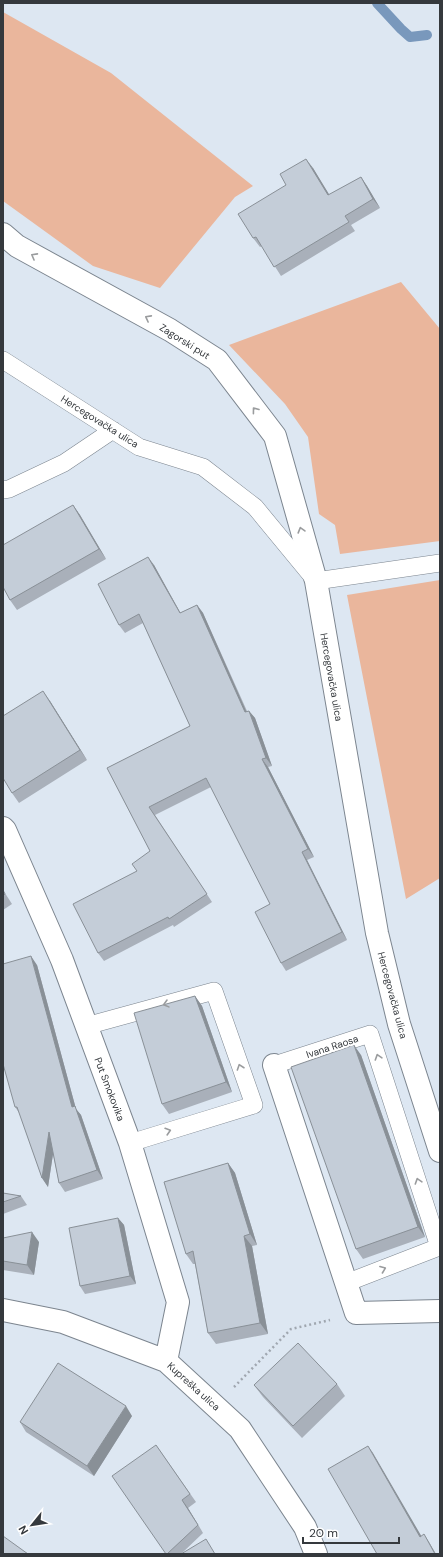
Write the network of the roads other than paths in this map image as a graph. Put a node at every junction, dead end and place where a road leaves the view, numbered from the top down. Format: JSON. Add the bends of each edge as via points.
{"nodes":[{"id":1,"x":3,"y":234,"type":"edge"},
{"id":2,"x":3,"y":360,"type":"edge"},
{"id":3,"x":113,"y":430,"type":"junction"},
{"id":4,"x":3,"y":490,"type":"edge"},
{"id":5,"x":440,"y":563,"type":"edge"},
{"id":6,"x":316,"y":581,"type":"junction"},
{"id":7,"x":3,"y":828,"type":"edge"},
{"id":8,"x":86,"y":1026,"type":"junction"},
{"id":9,"x":274,"y":1065,"type":"joint"},
{"id":10,"x":130,"y":1143,"type":"junction"},
{"id":11,"x":440,"y":1151,"type":"edge"},
{"id":12,"x":346,"y":1284,"type":"junction"},
{"id":13,"x":3,"y":1310,"type":"edge"},
{"id":14,"x":440,"y":1311,"type":"edge"},
{"id":15,"x":166,"y":1361,"type":"junction"},
{"id":16,"x":316,"y":1554,"type":"edge"}],
"edges":[{"from":6,"to":1,"type":"street","name":"Zagorski put","one_way":true,"via":[[275,436],[217,360],[170,330],[17,246]]},
{"from":2,"to":3,"type":"lane","name":"Hercegovačka ulica"},
{"from":3,"to":4,"type":"lane","via":[[64,464]]},
{"from":3,"to":6,"type":"lane","name":"Hercegovačka ulica","via":[[139,447],[203,467],[255,507]]},
{"from":5,"to":6,"type":"lane"},
{"from":6,"to":11,"type":"street","name":"Hercegovačka ulica","via":[[377,933],[399,1024]]},
{"from":7,"to":8,"type":"street","name":"Put Smokovika","via":[[62,960]]},
{"from":8,"to":10,"type":"street","name":"Put Smokovika"},
{"from":10,"to":8,"type":"lane","one_way":true,"via":[[254,1105],[214,991]]},
{"from":9,"to":12,"type":"street","name":"Ivana Raosa"},
{"from":12,"to":9,"type":"lane","name":"Ivana Raosa","one_way":true,"via":[[439,1247],[370,1034]]},
{"from":10,"to":15,"type":"street","name":"Put Smokovika","via":[[178,1302]]},
{"from":12,"to":14,"type":"street","name":"Ivana Raosa","via":[[356,1313]]},
{"from":13,"to":15,"type":"street","name":"Kupreška ulica","via":[[63,1322]]},
{"from":15,"to":16,"type":"street","name":"Kupreška ulica","via":[[240,1429],[305,1526]]}]}
